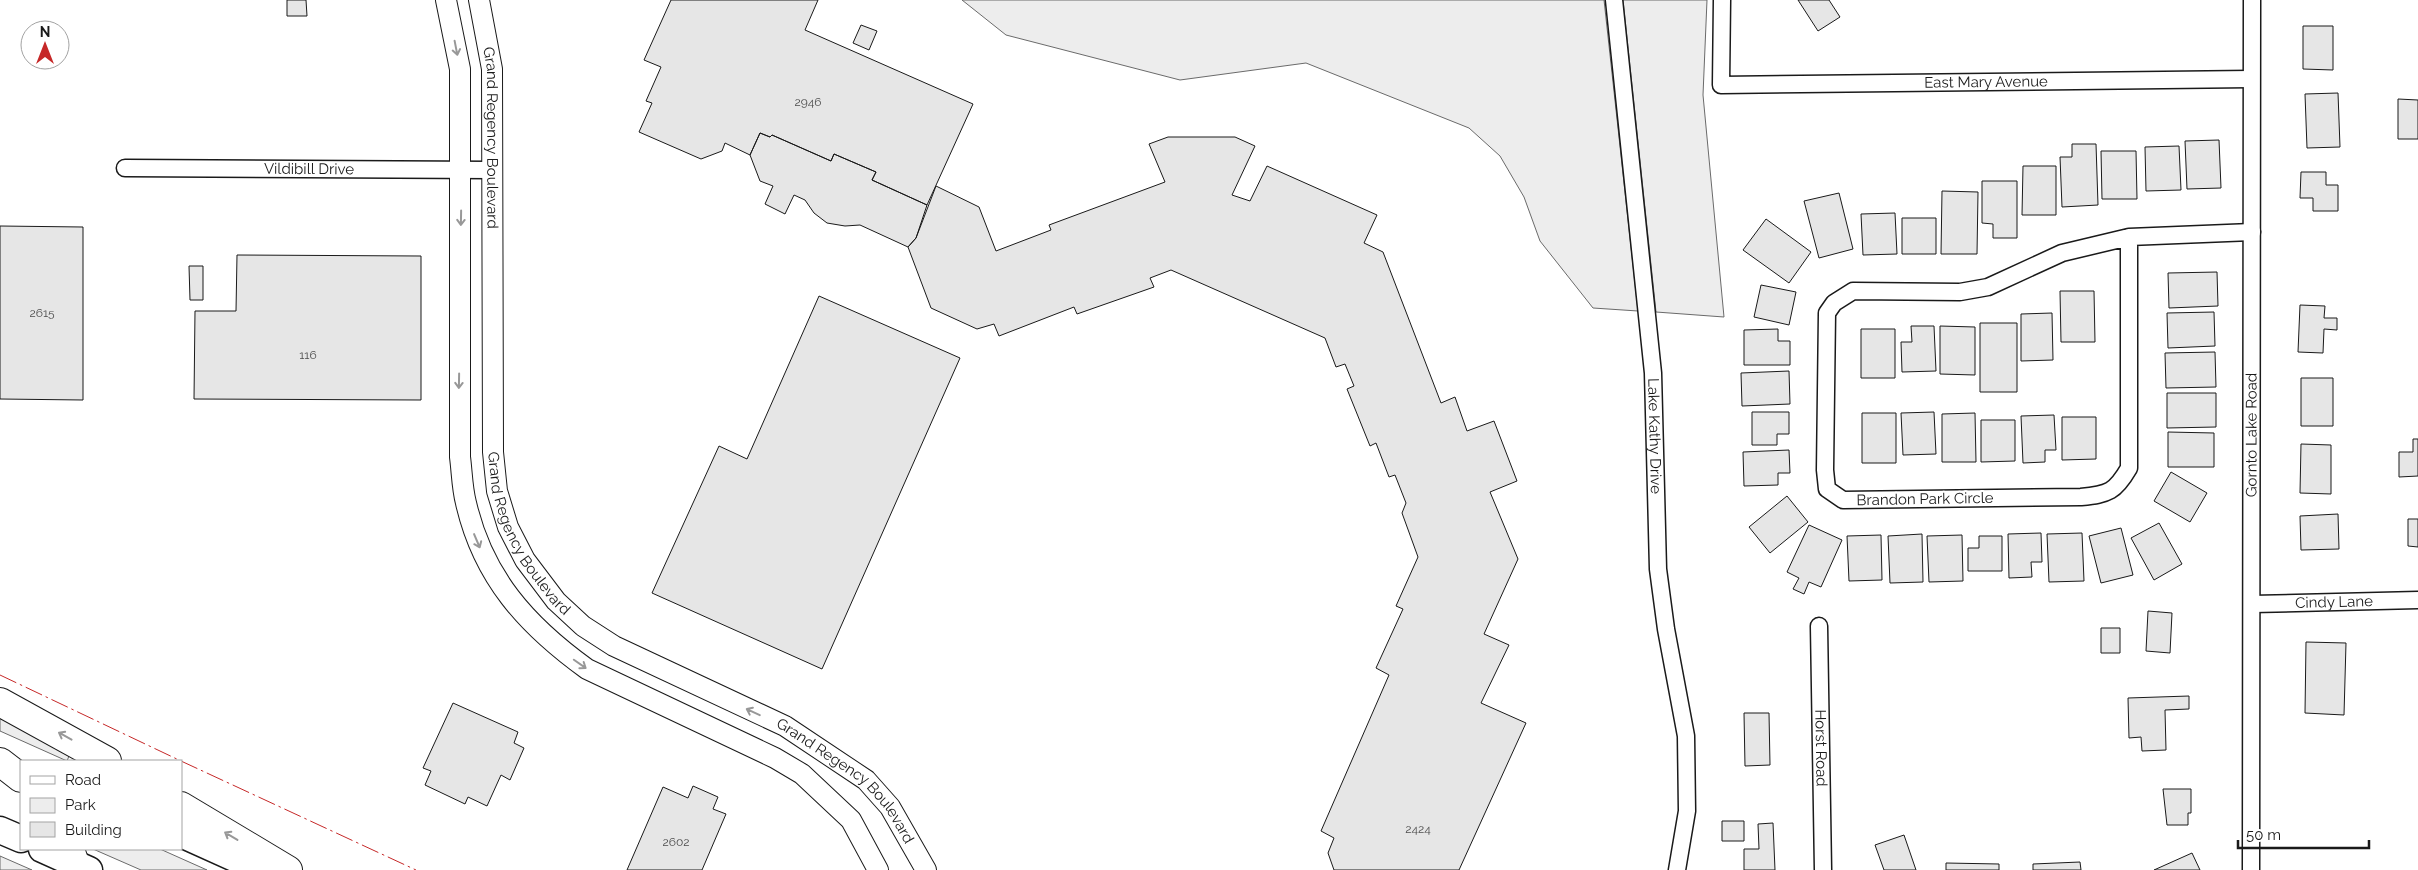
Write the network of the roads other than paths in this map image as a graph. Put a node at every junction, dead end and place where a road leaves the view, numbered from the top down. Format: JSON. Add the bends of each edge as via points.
{"nodes":[{"id":1,"x":446,"y":0,"type":"edge"},
{"id":2,"x":479,"y":0,"type":"edge"},
{"id":3,"x":1614,"y":0,"type":"edge"},
{"id":4,"x":1722,"y":0,"type":"edge"},
{"id":5,"x":2252,"y":0,"type":"edge"},
{"id":6,"x":2251,"y":79,"type":"junction"},
{"id":7,"x":125,"y":168,"type":"dead end"},
{"id":8,"x":461,"y":170,"type":"junction"},
{"id":9,"x":492,"y":170,"type":"junction"},
{"id":10,"x":2252,"y":232,"type":"junction"},
{"id":11,"x":2129,"y":237,"type":"junction"},
{"id":12,"x":459,"y":420,"type":"junction"},
{"id":13,"x":491,"y":420,"type":"junction"},
{"id":14,"x":2418,"y":600,"type":"edge"},
{"id":15,"x":2252,"y":604,"type":"junction"},
{"id":16,"x":1819,"y":626,"type":"dead end"},
{"id":17,"x":661,"y":669,"type":"junction"},
{"id":18,"x":647,"y":698,"type":"junction"},
{"id":19,"x":0,"y":702,"type":"edge"},
{"id":20,"x":0,"y":753,"type":"edge"},
{"id":21,"x":105,"y":760,"type":"edge"},
{"id":22,"x":0,"y":762,"type":"edge"},
{"id":23,"x":20,"y":762,"type":"edge"},
{"id":24,"x":20,"y":777,"type":"edge"},
{"id":25,"x":182,"y":807,"type":"edge"},
{"id":26,"x":0,"y":830,"type":"edge"},
{"id":27,"x":182,"y":834,"type":"edge"},
{"id":28,"x":20,"y":839,"type":"edge"},
{"id":29,"x":45,"y":850,"type":"edge"},
{"id":30,"x":78,"y":863,"type":"edge"},
{"id":31,"x":261,"y":870,"type":"edge"},
{"id":32,"x":288,"y":870,"type":"edge"},
{"id":33,"x":878,"y":870,"type":"edge"},
{"id":34,"x":926,"y":870,"type":"edge"},
{"id":35,"x":1676,"y":870,"type":"edge"},
{"id":36,"x":1823,"y":870,"type":"edge"},
{"id":37,"x":2250,"y":870,"type":"edge"}],
"edges":[{"from":1,"to":8,"type":"street","name":"Grand Regency Boulevard","one_way":true,"via":[[460,69]]},
{"from":2,"to":9,"type":"street","name":"Grand Regency Boulevard","via":[[492,69]]},
{"from":3,"to":35,"type":"street","name":"Lake Kathy Drive","via":[[1654,388],[1658,569],[1686,736],[1687,811]]},
{"from":4,"to":6,"type":"street","name":"East Mary Avenue","via":[[1721,85]]},
{"from":5,"to":6,"type":"street","name":"Gornto Lake Road"},
{"from":6,"to":10,"type":"street","name":"Gornto Lake Road"},
{"from":7,"to":8,"type":"street","name":"Vildibill Drive"},
{"from":8,"to":9,"type":"street","name":"Vildibill Drive"},
{"from":8,"to":12,"type":"street","name":"Grand Regency Boulevard","one_way":true},
{"from":9,"to":13,"type":"street","name":"Grand Regency Boulevard"},
{"from":10,"to":11,"type":"street","name":"Brandon Park Circle"},
{"from":10,"to":15,"type":"street","name":"Gornto Lake Road"},
{"from":11,"to":11,"type":"street","name":"Brandon Park Circle","via":[[2062,253],[1988,287],[1960,292],[1853,292],[1834,302],[1827,313],[1827,489],[1843,500],[2081,497],[2099,495],[2118,487],[2129,468]]},
{"from":12,"to":13,"type":"street"},
{"from":12,"to":18,"type":"street","name":"Grand Regency Boulevard","one_way":true,"via":[[465,501],[475,537],[510,599],[562,651],[587,669]]},
{"from":13,"to":17,"type":"street","name":"Grand Regency Boulevard","via":[[497,491],[508,527],[525,560],[556,601],[582,626]]},
{"from":14,"to":15,"type":"street","name":"Cindy Lane"},
{"from":15,"to":37,"type":"street","name":"Gornto Lake Road"},
{"from":16,"to":36,"type":"street","name":"Horst Road"},
{"from":17,"to":18,"type":"street"},
{"from":34,"to":17,"type":"street","name":"Grand Regency Boulevard","one_way":true,"via":[[890,807],[866,780],[785,726]]},
{"from":18,"to":33,"type":"street","name":"Grand Regency Boulevard","via":[[802,774],[851,820]]},
{"from":21,"to":19,"type":"highway","one_way":true},
{"from":20,"to":23,"type":"highway"},
{"from":22,"to":24,"type":"highway"},
{"from":32,"to":25,"type":"highway","one_way":true},
{"from":26,"to":28,"type":"highway"},
{"from":27,"to":31,"type":"highway"},
{"from":29,"to":30,"type":"highway"}]}
